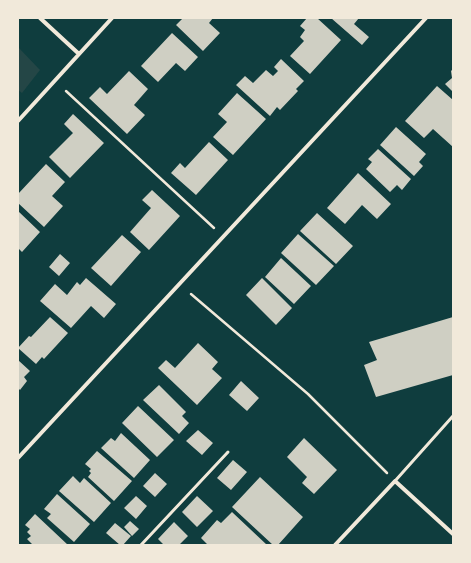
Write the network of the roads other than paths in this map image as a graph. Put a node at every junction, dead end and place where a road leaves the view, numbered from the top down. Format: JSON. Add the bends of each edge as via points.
{"nodes":[{"id":1,"x":40,"y":18,"type":"edge"},
{"id":2,"x":112,"y":18,"type":"edge"},
{"id":3,"x":426,"y":18,"type":"edge"},
{"id":4,"x":79,"y":54,"type":"junction"},
{"id":5,"x":18,"y":121,"type":"edge"},
{"id":6,"x":453,"y":416,"type":"edge"},
{"id":7,"x":228,"y":452,"type":"dead end"},
{"id":8,"x":18,"y":458,"type":"edge"},
{"id":9,"x":395,"y":480,"type":"junction"},
{"id":10,"x":453,"y":534,"type":"edge"},
{"id":11,"x":141,"y":545,"type":"edge"},
{"id":12,"x":335,"y":545,"type":"edge"}],
"edges":[{"from":1,"to":4,"type":"street"},
{"from":2,"to":4,"type":"street"},
{"from":3,"to":8,"type":"street"},
{"from":4,"to":5,"type":"street"},
{"from":6,"to":9,"type":"lane"},
{"from":7,"to":11,"type":"lane"},
{"from":9,"to":10,"type":"street"},
{"from":9,"to":12,"type":"street"}]}
